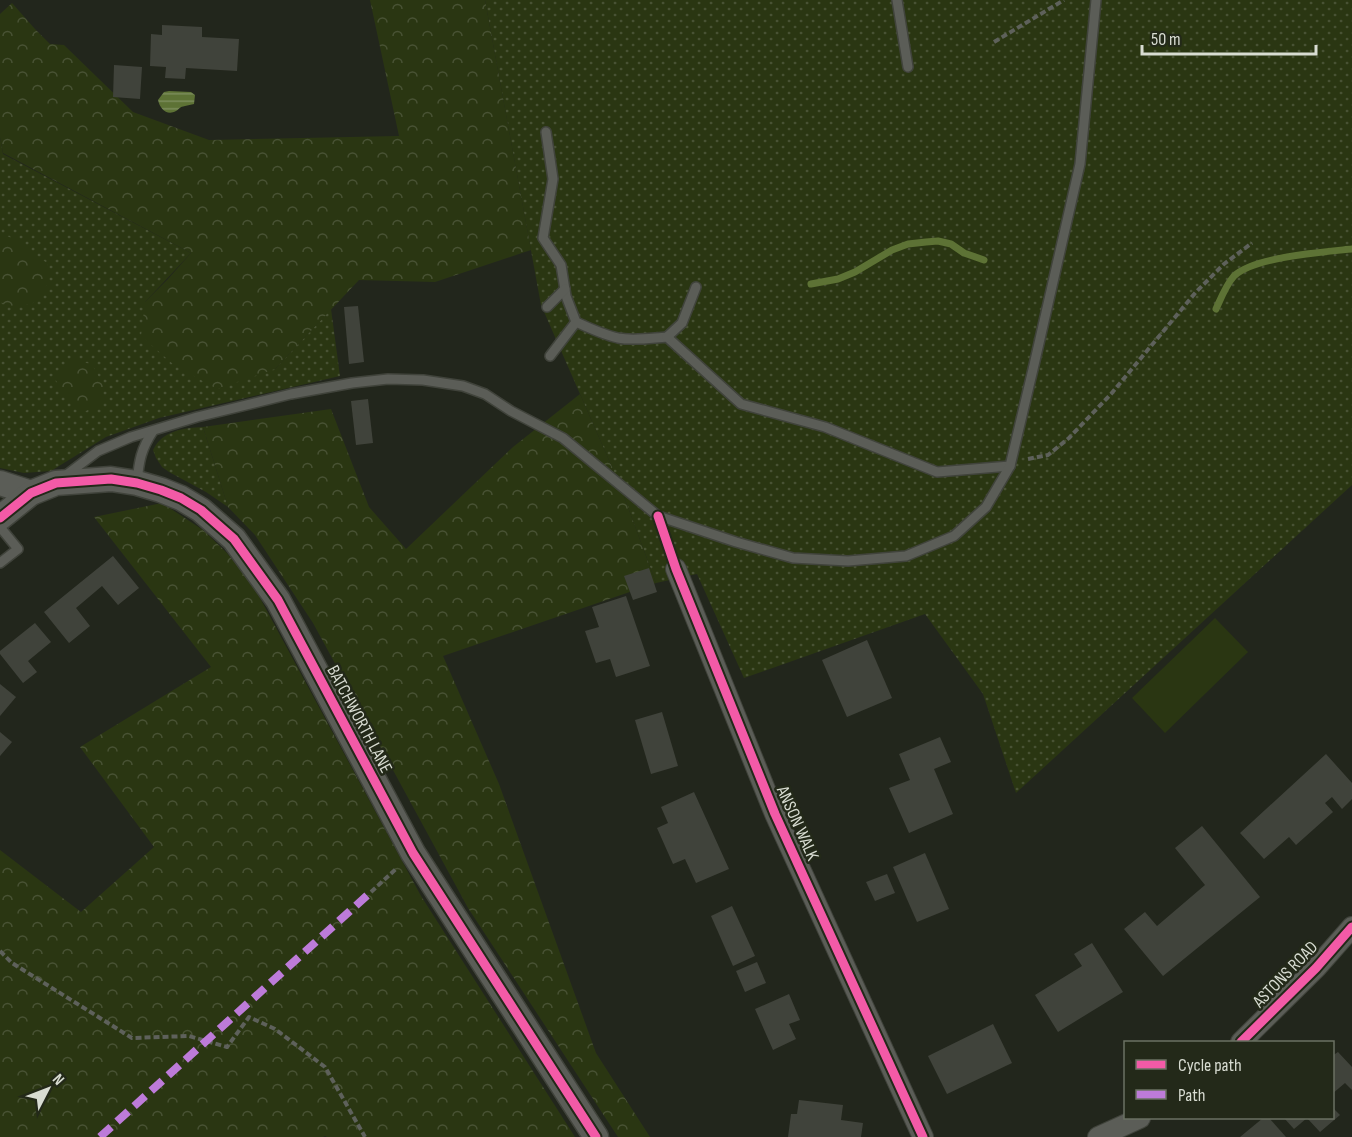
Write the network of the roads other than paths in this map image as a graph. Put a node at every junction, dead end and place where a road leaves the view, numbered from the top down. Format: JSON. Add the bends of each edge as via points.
{"nodes":[{"id":1,"x":897,"y":0,"type":"edge"},
{"id":2,"x":1096,"y":0,"type":"edge"},
{"id":3,"x":908,"y":67,"type":"dead end"},
{"id":4,"x":546,"y":132,"type":"dead end"},
{"id":5,"x":696,"y":287,"type":"dead end"},
{"id":6,"x":565,"y":289,"type":"junction"},
{"id":7,"x":547,"y":307,"type":"dead end"},
{"id":8,"x":576,"y":322,"type":"junction"},
{"id":9,"x":670,"y":340,"type":"junction"},
{"id":10,"x":550,"y":356,"type":"dead end"},
{"id":11,"x":153,"y":431,"type":"junction"},
{"id":12,"x":1010,"y":466,"type":"junction"},
{"id":13,"x":0,"y":483,"type":"edge"},
{"id":14,"x":56,"y":483,"type":"junction"},
{"id":15,"x":137,"y":483,"type":"junction"},
{"id":16,"x":31,"y":493,"type":"junction"},
{"id":17,"x":0,"y":518,"type":"edge"},
{"id":18,"x":0,"y":526,"type":"edge"},
{"id":19,"x":0,"y":563,"type":"edge"},
{"id":20,"x":676,"y":568,"type":"dead end"},
{"id":21,"x":1352,"y":927,"type":"edge"},
{"id":22,"x":1242,"y":1041,"type":"edge"},
{"id":23,"x":1138,"y":1119,"type":"edge"},
{"id":24,"x":596,"y":1137,"type":"edge"},
{"id":25,"x":923,"y":1137,"type":"edge"},
{"id":26,"x":1098,"y":1137,"type":"edge"}],
"edges":[{"from":1,"to":3,"type":"lane"},
{"from":2,"to":12,"type":"lane","via":[[1080,164]]},
{"from":4,"to":6,"type":"lane","via":[[553,179],[543,238],[561,265]]},
{"from":5,"to":9,"type":"lane"},
{"from":6,"to":7,"type":"lane"},
{"from":6,"to":8,"type":"lane"},
{"from":8,"to":9,"type":"lane","via":[[619,338]]},
{"from":8,"to":10,"type":"lane"},
{"from":9,"to":12,"type":"lane","via":[[741,404],[825,426],[937,472]]},
{"from":11,"to":12,"type":"lane","via":[[291,394],[352,383],[388,379],[463,386],[485,394],[563,438],[658,516],[793,558],[848,561],[906,556],[954,536],[986,507]]},
{"from":11,"to":14,"type":"lane","via":[[98,451]]},
{"from":11,"to":15,"type":"lane","via":[[139,459]]},
{"from":13,"to":16,"type":"street"},
{"from":14,"to":15,"type":"street","name":"BATCHWORTH LANE","via":[[111,479]]},
{"from":14,"to":16,"type":"street","name":"BATCHWORTH LANE"},
{"from":15,"to":24,"type":"street","name":"BATCHWORTH LANE","via":[[201,510],[234,539],[255,567],[278,600],[413,853]]},
{"from":16,"to":17,"type":"street","name":"BATCHWORTH LANE"},
{"from":18,"to":19,"type":"lane","via":[[18,549]]},
{"from":20,"to":25,"type":"street","name":"ANSON WALK","via":[[775,814]]},
{"from":21,"to":22,"type":"street","name":"ASTONS ROAD"},
{"from":23,"to":26,"type":"street"}]}
